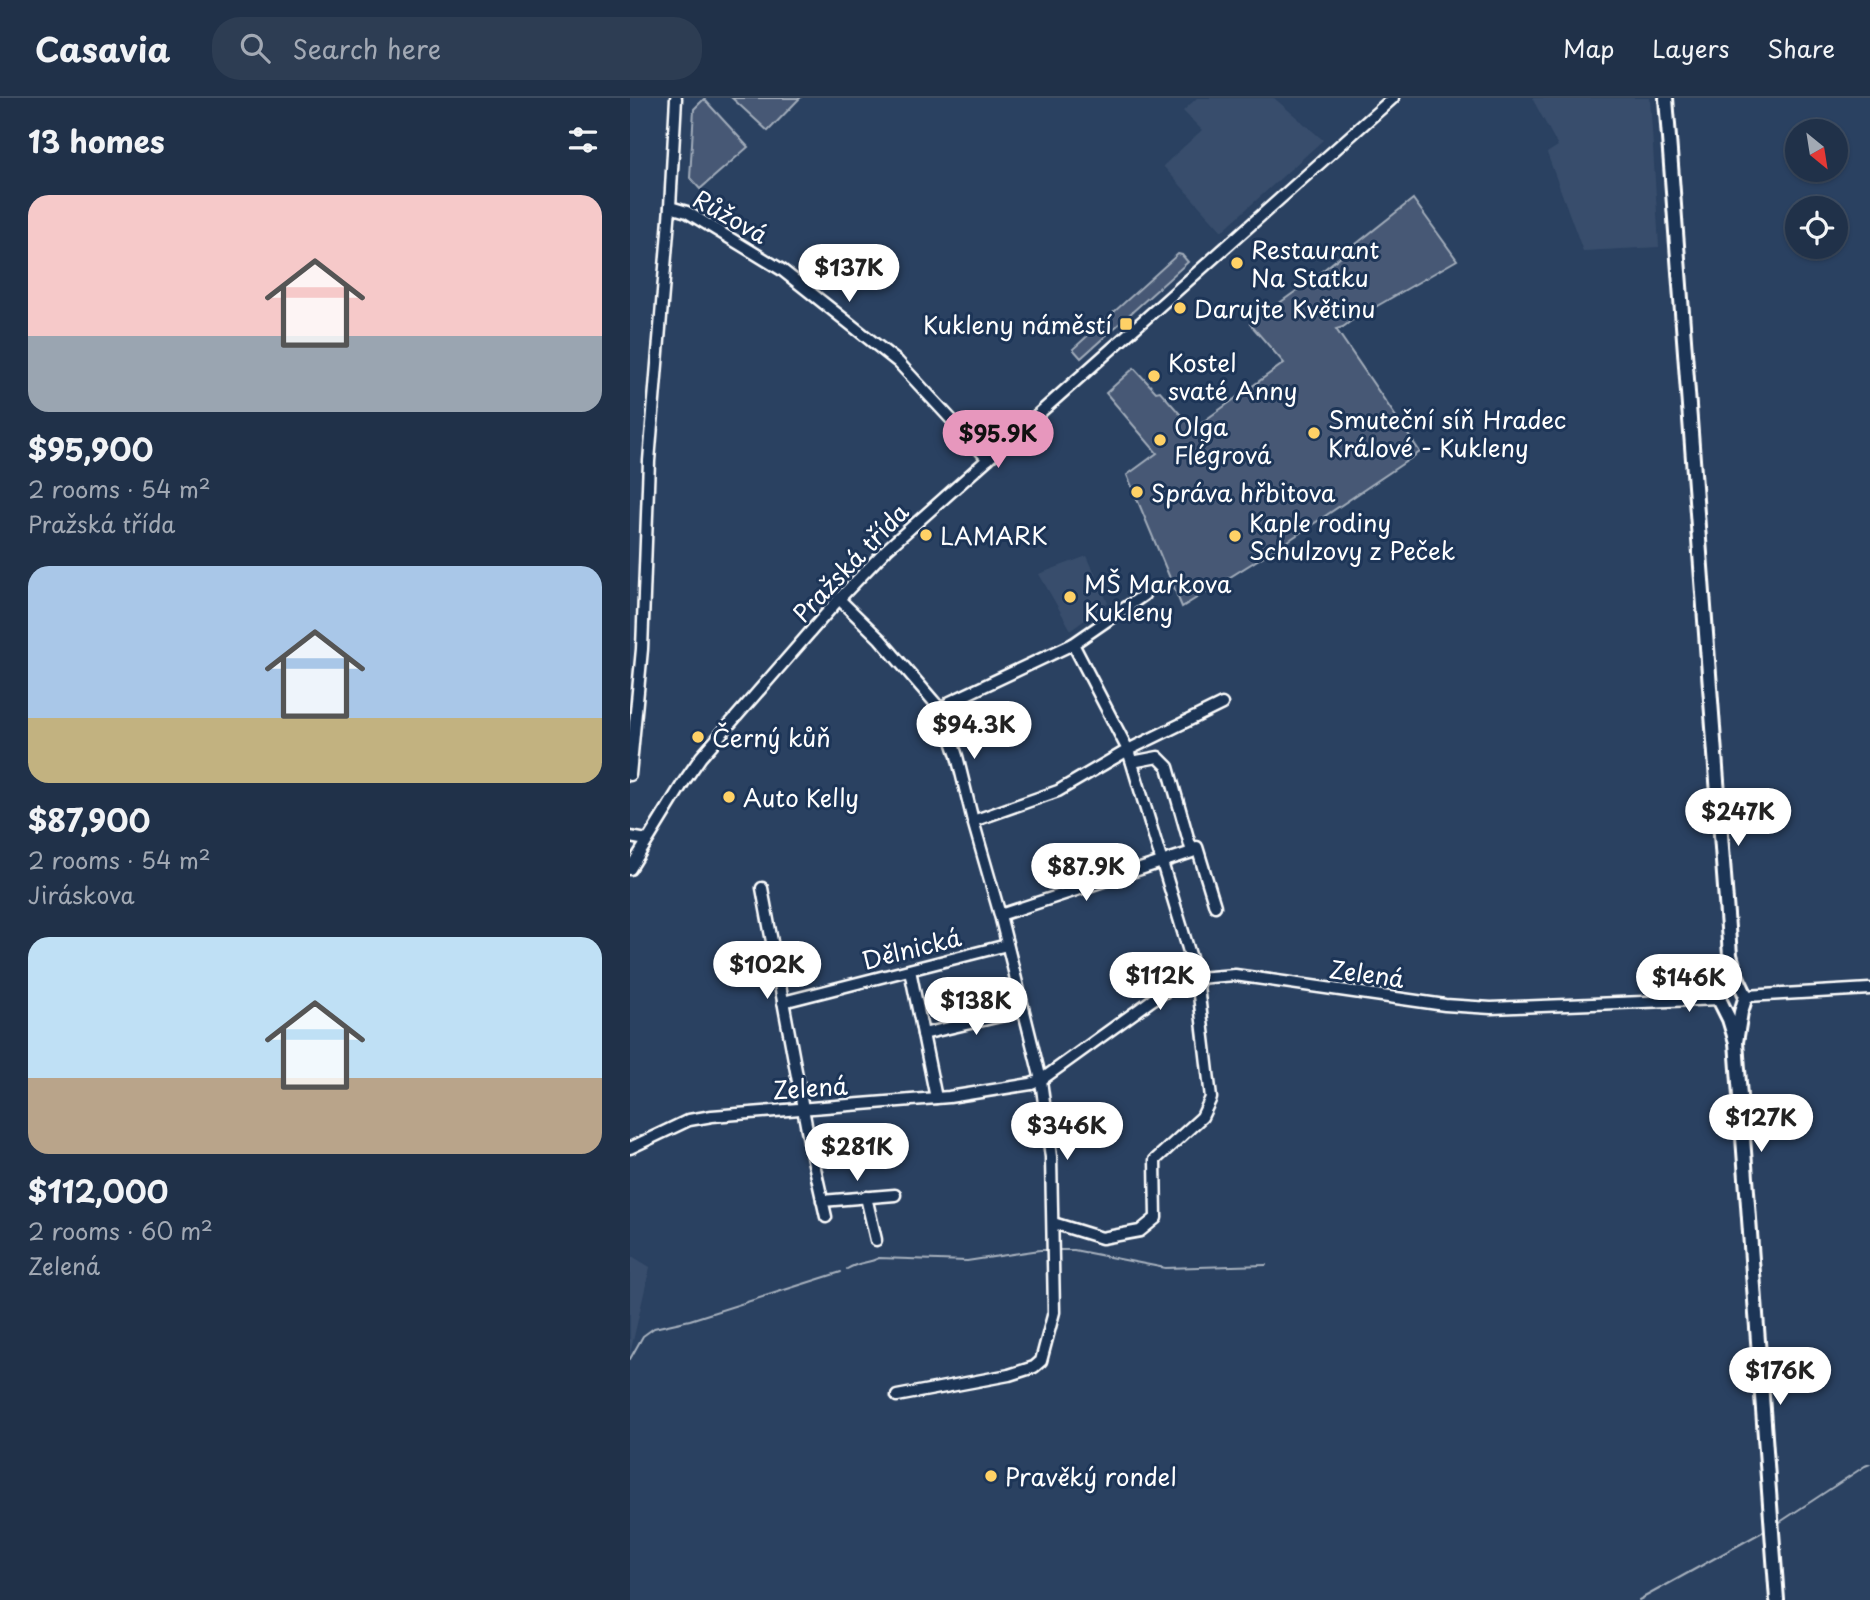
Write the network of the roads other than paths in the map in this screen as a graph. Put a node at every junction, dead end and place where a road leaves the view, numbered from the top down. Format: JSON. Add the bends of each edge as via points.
{"nodes":[{"id":1,"x":676,"y":98,"type":"edge"},
{"id":2,"x":1393,"y":98,"type":"edge"},
{"id":3,"x":1666,"y":98,"type":"edge"},
{"id":4,"x":670,"y":207,"type":"junction"},
{"id":5,"x":988,"y":458,"type":"junction"},
{"id":6,"x":1144,"y":595,"type":"dead end"},
{"id":7,"x":839,"y":599,"type":"junction"},
{"id":8,"x":1073,"y":644,"type":"junction"},
{"id":9,"x":1222,"y":704,"type":"dead end"},
{"id":10,"x":942,"y":711,"type":"junction"},
{"id":11,"x":1128,"y":750,"type":"junction"},
{"id":12,"x":1132,"y":762,"type":"junction"},
{"id":13,"x":630,"y":775,"type":"edge"},
{"id":14,"x":974,"y":825,"type":"junction"},
{"id":15,"x":630,"y":837,"type":"edge"},
{"id":16,"x":647,"y":840,"type":"junction"},
{"id":17,"x":1191,"y":849,"type":"junction"},
{"id":18,"x":1162,"y":862,"type":"junction"},
{"id":19,"x":630,"y":869,"type":"edge"},
{"id":20,"x":762,"y":888,"type":"dead end"},
{"id":21,"x":1215,"y":906,"type":"dead end"},
{"id":22,"x":1000,"y":915,"type":"junction"},
{"id":23,"x":1007,"y":945,"type":"junction"},
{"id":24,"x":1730,"y":955,"type":"junction"},
{"id":25,"x":910,"y":970,"type":"junction"},
{"id":26,"x":1197,"y":978,"type":"junction"},
{"id":27,"x":1870,"y":989,"type":"edge"},
{"id":28,"x":1743,"y":995,"type":"junction"},
{"id":29,"x":1721,"y":998,"type":"junction"},
{"id":30,"x":783,"y":1002,"type":"junction"},
{"id":31,"x":1022,"y":1011,"type":"junction"},
{"id":32,"x":923,"y":1034,"type":"junction"},
{"id":33,"x":1736,"y":1042,"type":"junction"},
{"id":34,"x":1041,"y":1080,"type":"junction"},
{"id":35,"x":936,"y":1098,"type":"junction"},
{"id":36,"x":804,"y":1108,"type":"junction"},
{"id":37,"x":873,"y":1141,"type":"dead end"},
{"id":38,"x":849,"y":1143,"type":"junction"},
{"id":39,"x":810,"y":1146,"type":"junction"},
{"id":40,"x":630,"y":1147,"type":"edge"},
{"id":41,"x":853,"y":1160,"type":"dead end"},
{"id":42,"x":895,"y":1195,"type":"dead end"},
{"id":43,"x":866,"y":1197,"type":"junction"},
{"id":44,"x":822,"y":1201,"type":"junction"},
{"id":45,"x":826,"y":1217,"type":"dead end"},
{"id":46,"x":1053,"y":1223,"type":"junction"},
{"id":47,"x":876,"y":1240,"type":"dead end"},
{"id":48,"x":897,"y":1396,"type":"dead end"},
{"id":49,"x":1777,"y":1600,"type":"edge"}],
"edges":[{"from":1,"to":4,"type":"street"},
{"from":2,"to":5,"type":"street","name":"Pražská třída"},
{"from":3,"to":24,"type":"main road"},
{"from":4,"to":5,"type":"street","name":"Růžová","via":[[687,212],[782,270],[898,362]]},
{"from":4,"to":13,"type":"street"},
{"from":5,"to":7,"type":"street","name":"Pražská třída"},
{"from":6,"to":8,"type":"street"},
{"from":7,"to":10,"type":"street"},
{"from":7,"to":16,"type":"street","name":"Pražská třída","via":[[701,757]]},
{"from":8,"to":10,"type":"street","via":[[950,702]]},
{"from":8,"to":11,"type":"street"},
{"from":9,"to":11,"type":"street"},
{"from":10,"to":14,"type":"street"},
{"from":11,"to":12,"type":"street"},
{"from":11,"to":14,"type":"street","via":[[1058,791]]},
{"from":12,"to":17,"type":"street","via":[[1158,757],[1168,767]]},
{"from":12,"to":18,"type":"street"},
{"from":14,"to":22,"type":"street"},
{"from":15,"to":16,"type":"street"},
{"from":16,"to":19,"type":"street","name":"Pražská třída"},
{"from":17,"to":18,"type":"street"},
{"from":17,"to":21,"type":"street","via":[[1197,847]]},
{"from":18,"to":22,"type":"street"},
{"from":18,"to":26,"type":"street"},
{"from":20,"to":30,"type":"street"},
{"from":22,"to":23,"type":"street"},
{"from":23,"to":25,"type":"street","name":"Dělnická"},
{"from":23,"to":31,"type":"street"},
{"from":24,"to":28,"type":"main road"},
{"from":24,"to":29,"type":"main road"},
{"from":25,"to":30,"type":"street","name":"Dělnická"},
{"from":25,"to":32,"type":"street"},
{"from":26,"to":29,"type":"street","name":"Zelená","via":[[1235,975],[1491,1008]]},
{"from":26,"to":34,"type":"street","name":"Zelená","via":[[1152,1000]]},
{"from":26,"to":46,"type":"street","via":[[1211,1098],[1202,1117],[1155,1160],[1156,1218],[1140,1231],[1102,1238]]},
{"from":27,"to":28,"type":"street"},
{"from":28,"to":29,"type":"main road","via":[[1732,984]]},
{"from":28,"to":29,"type":"main road","via":[[1734,1010]]},
{"from":28,"to":33,"type":"main road"},
{"from":29,"to":33,"type":"main road"},
{"from":30,"to":36,"type":"street"},
{"from":31,"to":32,"type":"street"},
{"from":31,"to":34,"type":"street"},
{"from":32,"to":35,"type":"street"},
{"from":33,"to":49,"type":"main road"},
{"from":34,"to":35,"type":"street","name":"Zelená"},
{"from":34,"to":46,"type":"street","via":[[1051,1157]]},
{"from":35,"to":36,"type":"street","name":"Zelená"},
{"from":36,"to":39,"type":"street"},
{"from":36,"to":40,"type":"street","name":"Zelená","via":[[689,1120]]},
{"from":37,"to":38,"type":"street"},
{"from":38,"to":39,"type":"street"},
{"from":38,"to":41,"type":"street"},
{"from":39,"to":44,"type":"street"},
{"from":42,"to":43,"type":"street"},
{"from":43,"to":44,"type":"street"},
{"from":43,"to":47,"type":"street"},
{"from":44,"to":45,"type":"street"},
{"from":46,"to":48,"type":"street","via":[[1054,1312],[1041,1361],[1009,1375]]}]}
